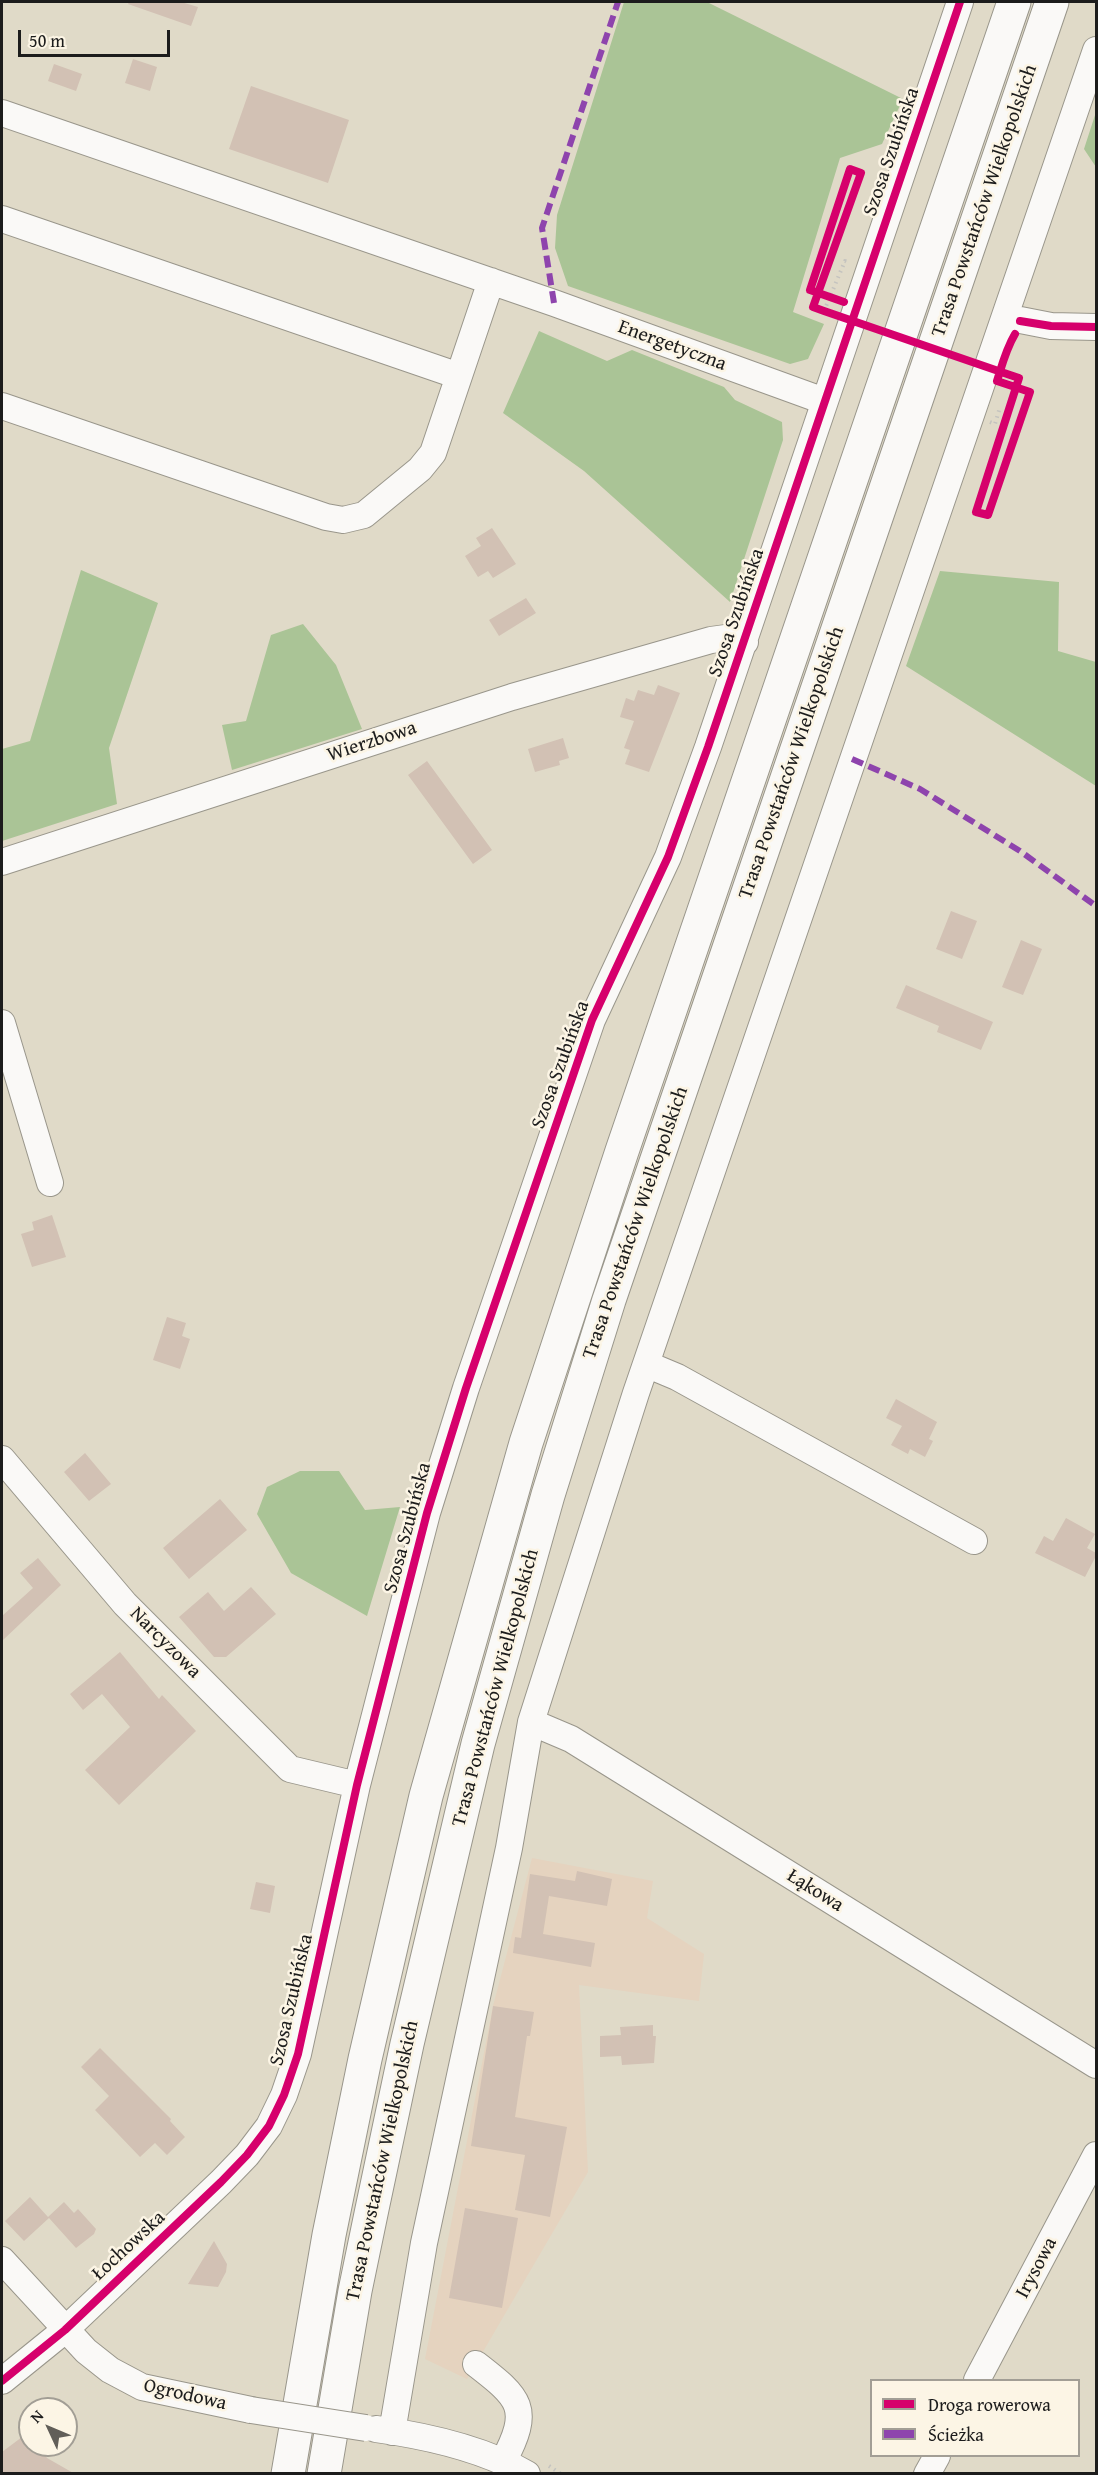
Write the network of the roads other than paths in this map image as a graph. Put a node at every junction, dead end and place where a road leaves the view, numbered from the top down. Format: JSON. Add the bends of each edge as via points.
{"nodes":[{"id":1,"x":960,"y":2,"type":"edge"},
{"id":2,"x":1014,"y":2,"type":"edge"},
{"id":3,"x":1053,"y":2,"type":"edge"},
{"id":4,"x":1096,"y":50,"type":"edge"},
{"id":5,"x":2,"y":113,"type":"edge"},
{"id":6,"x":2,"y":219,"type":"edge"},
{"id":7,"x":491,"y":281,"type":"junction"},
{"id":8,"x":1005,"y":317,"type":"junction"},
{"id":9,"x":1096,"y":327,"type":"edge"},
{"id":10,"x":459,"y":376,"type":"junction"},
{"id":11,"x":824,"y":401,"type":"junction"},
{"id":12,"x":2,"y":406,"type":"edge"},
{"id":13,"x":745,"y":642,"type":"junction"},
{"id":14,"x":2,"y":862,"type":"edge"},
{"id":15,"x":2,"y":1023,"type":"edge"},
{"id":16,"x":50,"y":1183,"type":"dead end"},
{"id":17,"x":646,"y":1364,"type":"junction"},
{"id":18,"x":2,"y":1459,"type":"edge"},
{"id":19,"x":974,"y":1541,"type":"dead end"},
{"id":20,"x":531,"y":1722,"type":"junction"},
{"id":21,"x":357,"y":1785,"type":"junction"},
{"id":22,"x":1096,"y":2065,"type":"edge"},
{"id":23,"x":269,"y":2126,"type":"joint"},
{"id":24,"x":1096,"y":2156,"type":"edge"},
{"id":25,"x":2,"y":2260,"type":"edge"},
{"id":26,"x":65,"y":2330,"type":"junction"},
{"id":27,"x":476,"y":2364,"type":"dead end"},
{"id":28,"x":978,"y":2379,"type":"edge"},
{"id":29,"x":2,"y":2381,"type":"edge"},
{"id":30,"x":392,"y":2432,"type":"junction"},
{"id":31,"x":936,"y":2457,"type":"edge"},
{"id":32,"x":503,"y":2462,"type":"junction"},
{"id":33,"x":288,"y":2474,"type":"edge"},
{"id":34,"x":324,"y":2474,"type":"edge"},
{"id":35,"x":527,"y":2474,"type":"edge"},
{"id":36,"x":927,"y":2474,"type":"edge"}],
"edges":[{"from":1,"to":11,"type":"street","name":"Szosa Szubińska"},
{"from":2,"to":33,"type":"highway","name":"Trasa Powstańców Wielkopolskich","via":[[526,1443],[426,1796],[364,2059]]},
{"from":3,"to":34,"type":"highway","name":"Trasa Powstańców Wielkopolskich","via":[[616,1277],[548,1496],[478,1744],[407,2044],[355,2291]]},
{"from":4,"to":8,"type":"street"},
{"from":5,"to":7,"type":"street","name":"Energetyczna"},
{"from":6,"to":10,"type":"street"},
{"from":7,"to":10,"type":"street"},
{"from":7,"to":11,"type":"street","name":"Energetyczna"},
{"from":8,"to":9,"type":"street","via":[[1051,326]]},
{"from":8,"to":17,"type":"street"},
{"from":10,"to":12,"type":"street","via":[[433,453],[420,469],[364,515],[343,520]]},
{"from":11,"to":13,"type":"street","name":"Szosa Szubińska"},
{"from":13,"to":14,"type":"street","name":"Wierzbowa","via":[[733,637],[711,640],[512,697]]},
{"from":13,"to":21,"type":"street","name":"Szosa Szubińska","via":[[668,857],[592,1020],[466,1388],[427,1513]]},
{"from":15,"to":16,"type":"street"},
{"from":17,"to":19,"type":"street","via":[[697,1388]]},
{"from":17,"to":20,"type":"street"},
{"from":18,"to":21,"type":"street","name":"Narcyzowa","via":[[126,1604],[290,1769]]},
{"from":20,"to":22,"type":"street","name":"Łąkowa","via":[[571,1739]]},
{"from":20,"to":30,"type":"street","via":[[509,1848],[424,2243]]},
{"from":21,"to":23,"type":"street","name":"Szosa Szubińska","via":[[298,2054]]},
{"from":23,"to":26,"type":"street","name":"Łochowska","via":[[221,2182]]},
{"from":24,"to":28,"type":"street","name":"Irysowa"},
{"from":25,"to":26,"type":"street","name":"Ogrodowa"},
{"from":26,"to":29,"type":"street","name":"Łochowska"},
{"from":26,"to":30,"type":"street","name":"Ogrodowa","bridge":true,"via":[[97,2361],[142,2387],[251,2410]]},
{"from":27,"to":32,"type":"street","via":[[504,2386],[519,2409],[518,2429]]},
{"from":30,"to":32,"type":"street"},
{"from":31,"to":36,"type":"street"},
{"from":32,"to":35,"type":"street"}]}
